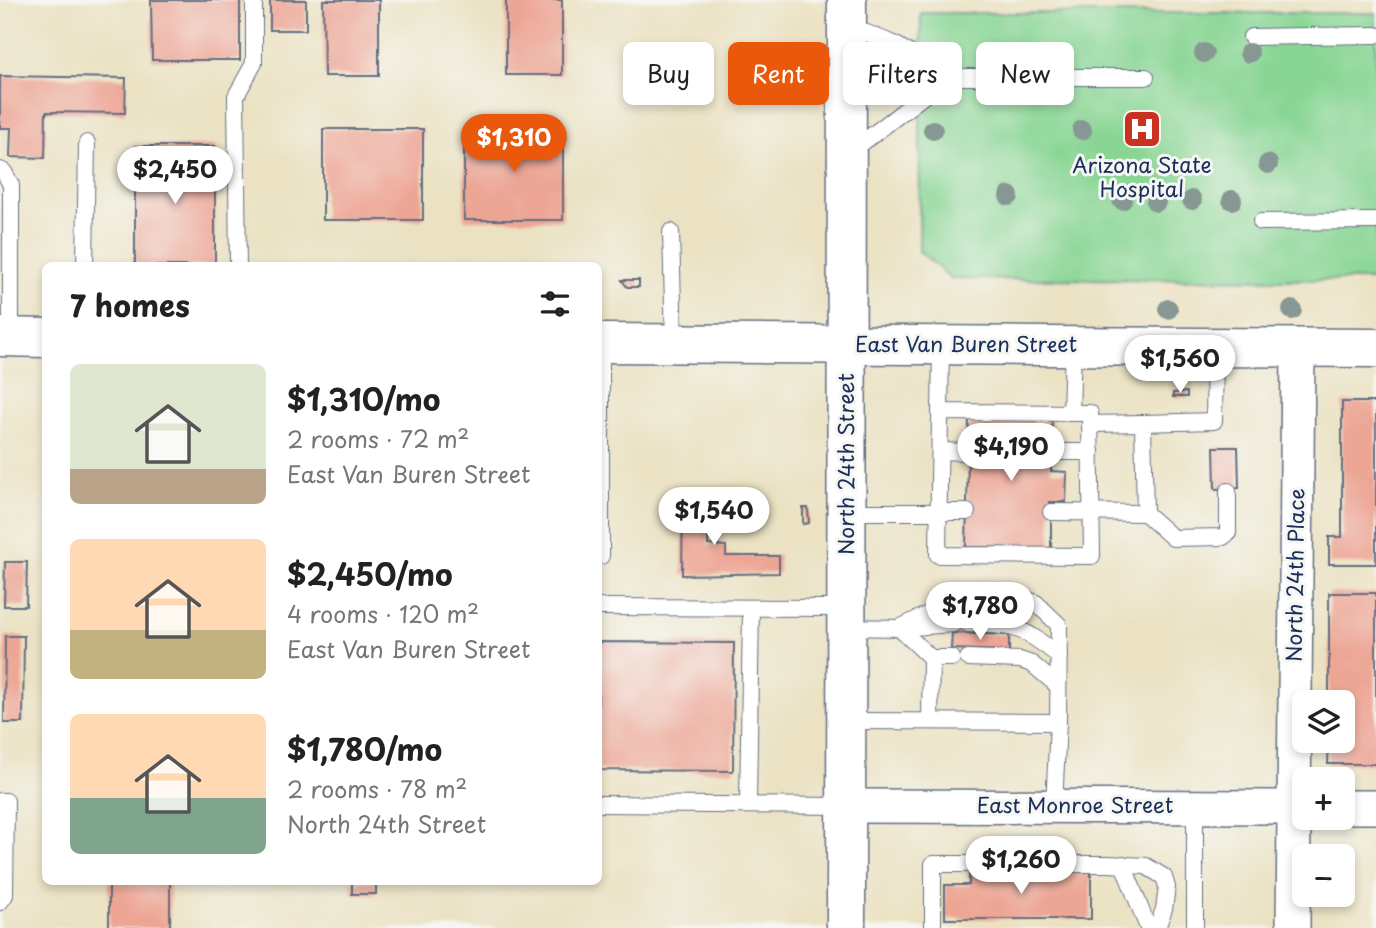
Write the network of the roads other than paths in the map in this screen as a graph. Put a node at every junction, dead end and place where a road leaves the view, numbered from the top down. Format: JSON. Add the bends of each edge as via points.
{"nodes":[{"id":1,"x":254,"y":0,"type":"edge"},
{"id":2,"x":847,"y":12,"type":"edge"},
{"id":3,"x":1376,"y":35,"type":"edge"},
{"id":4,"x":1251,"y":37,"type":"dead end"},
{"id":5,"x":892,"y":42,"type":"edge"},
{"id":6,"x":962,"y":76,"type":"edge"},
{"id":7,"x":1146,"y":76,"type":"dead end"},
{"id":8,"x":911,"y":105,"type":"edge"},
{"id":9,"x":87,"y":143,"type":"dead end"},
{"id":10,"x":847,"y":155,"type":"junction"},
{"id":11,"x":0,"y":170,"type":"edge"},
{"id":12,"x":1376,"y":221,"type":"edge"},
{"id":13,"x":1261,"y":222,"type":"dead end"},
{"id":14,"x":671,"y":232,"type":"dead end"},
{"id":15,"x":85,"y":262,"type":"edge"},
{"id":16,"x":238,"y":262,"type":"edge"},
{"id":17,"x":19,"y":337,"type":"edge"},
{"id":18,"x":602,"y":343,"type":"edge"},
{"id":19,"x":674,"y":343,"type":"junction"},
{"id":20,"x":847,"y":345,"type":"junction"},
{"id":21,"x":941,"y":345,"type":"junction"},
{"id":22,"x":1073,"y":346,"type":"junction"},
{"id":23,"x":1215,"y":348,"type":"junction"},
{"id":24,"x":1376,"y":348,"type":"edge"},
{"id":25,"x":1298,"y":349,"type":"junction"},
{"id":26,"x":940,"y":412,"type":"junction"},
{"id":27,"x":1071,"y":413,"type":"junction"},
{"id":28,"x":1143,"y":423,"type":"junction"},
{"id":29,"x":1090,"y":424,"type":"junction"},
{"id":30,"x":940,"y":451,"type":"junction"},
{"id":31,"x":968,"y":452,"type":"dead end"},
{"id":32,"x":1051,"y":452,"type":"dead end"},
{"id":33,"x":1091,"y":452,"type":"junction"},
{"id":34,"x":1228,"y":491,"type":"dead end"},
{"id":35,"x":847,"y":512,"type":"junction"},
{"id":36,"x":939,"y":512,"type":"junction"},
{"id":37,"x":967,"y":512,"type":"dead end"},
{"id":38,"x":1051,"y":512,"type":"dead end"},
{"id":39,"x":1091,"y":512,"type":"junction"},
{"id":40,"x":1145,"y":513,"type":"junction"},
{"id":41,"x":602,"y":607,"type":"edge"},
{"id":42,"x":751,"y":608,"type":"junction"},
{"id":43,"x":846,"y":618,"type":"junction"},
{"id":44,"x":900,"y":628,"type":"junction"},
{"id":45,"x":1059,"y":656,"type":"junction"},
{"id":46,"x":931,"y":658,"type":"junction"},
{"id":47,"x":1058,"y":686,"type":"junction"},
{"id":48,"x":846,"y":721,"type":"junction"},
{"id":49,"x":930,"y":721,"type":"junction"},
{"id":50,"x":1058,"y":722,"type":"junction"},
{"id":51,"x":1299,"y":767,"type":"edge"},
{"id":52,"x":0,"y":801,"type":"edge"},
{"id":53,"x":602,"y":804,"type":"edge"},
{"id":54,"x":748,"y":805,"type":"junction"},
{"id":55,"x":846,"y":806,"type":"junction"},
{"id":56,"x":1055,"y":806,"type":"junction"},
{"id":57,"x":1195,"y":807,"type":"junction"},
{"id":58,"x":1292,"y":807,"type":"edge"},
{"id":59,"x":1355,"y":807,"type":"edge"},
{"id":60,"x":1376,"y":807,"type":"edge"},
{"id":61,"x":1298,"y":830,"type":"edge"},
{"id":62,"x":1123,"y":864,"type":"junction"},
{"id":63,"x":0,"y":902,"type":"edge"},
{"id":64,"x":846,"y":928,"type":"edge"},
{"id":65,"x":933,"y":928,"type":"edge"},
{"id":66,"x":1148,"y":928,"type":"edge"},
{"id":67,"x":1157,"y":928,"type":"edge"},
{"id":68,"x":1195,"y":928,"type":"edge"},
{"id":69,"x":1293,"y":928,"type":"edge"}],
"edges":[{"from":1,"to":16,"type":"lane","via":[[254,64],[236,96]]},
{"from":2,"to":5,"type":"lane"},
{"from":2,"to":10,"type":"main road","name":"North 24th Street"},
{"from":3,"to":4,"type":"lane"},
{"from":6,"to":7,"type":"lane"},
{"from":8,"to":10,"type":"lane"},
{"from":9,"to":15,"type":"lane"},
{"from":10,"to":20,"type":"main road","name":"North 24th Street"},
{"from":11,"to":17,"type":"lane","via":[[11,185]]},
{"from":12,"to":13,"type":"lane"},
{"from":14,"to":19,"type":"lane"},
{"from":18,"to":19,"type":"main road","name":"East Van Buren Street"},
{"from":19,"to":20,"type":"main road","name":"East Van Buren Street"},
{"from":20,"to":21,"type":"main road","name":"East Van Buren Street"},
{"from":20,"to":35,"type":"main road","name":"North 24th Street"},
{"from":21,"to":22,"type":"main road","name":"East Van Buren Street"},
{"from":21,"to":26,"type":"lane"},
{"from":22,"to":23,"type":"main road","name":"East Van Buren Street"},
{"from":22,"to":27,"type":"lane"},
{"from":23,"to":25,"type":"main road","name":"East Van Buren Street"},
{"from":23,"to":28,"type":"lane","via":[[1214,421]]},
{"from":24,"to":25,"type":"main road","name":"East Van Buren Street"},
{"from":25,"to":51,"type":"street","name":"North 24th Place"},
{"from":26,"to":27,"type":"lane"},
{"from":26,"to":30,"type":"lane"},
{"from":27,"to":29,"type":"lane","via":[[1090,413]]},
{"from":28,"to":29,"type":"lane"},
{"from":28,"to":40,"type":"lane"},
{"from":29,"to":33,"type":"lane"},
{"from":30,"to":31,"type":"lane"},
{"from":30,"to":36,"type":"lane"},
{"from":32,"to":33,"type":"lane"},
{"from":33,"to":39,"type":"lane"},
{"from":34,"to":40,"type":"lane","via":[[1229,525],[1223,537],[1173,538]]},
{"from":35,"to":36,"type":"lane"},
{"from":35,"to":43,"type":"main road","name":"North 24th Street"},
{"from":36,"to":37,"type":"lane"},
{"from":36,"to":39,"type":"lane","via":[[938,555],[1092,556]]},
{"from":38,"to":39,"type":"lane"},
{"from":39,"to":40,"type":"lane"},
{"from":41,"to":42,"type":"lane"},
{"from":42,"to":43,"type":"lane"},
{"from":42,"to":54,"type":"lane"},
{"from":43,"to":44,"type":"lane"},
{"from":43,"to":48,"type":"main road","name":"North 24th Street"},
{"from":44,"to":45,"type":"lane","via":[[1010,626],[1029,632]]},
{"from":44,"to":45,"type":"lane","via":[[951,603],[1028,600],[1059,625]]},
{"from":44,"to":46,"type":"lane"},
{"from":45,"to":47,"type":"lane"},
{"from":46,"to":47,"type":"lane","via":[[1020,660]]},
{"from":46,"to":49,"type":"lane"},
{"from":47,"to":50,"type":"lane"},
{"from":48,"to":49,"type":"lane"},
{"from":48,"to":55,"type":"main road","name":"North 24th Street"},
{"from":49,"to":50,"type":"lane"},
{"from":50,"to":56,"type":"lane"},
{"from":52,"to":63,"type":"lane","via":[[6,801],[6,814],[5,895]]},
{"from":53,"to":54,"type":"lane"},
{"from":54,"to":55,"type":"lane"},
{"from":55,"to":56,"type":"street","name":"East Monroe Street"},
{"from":55,"to":64,"type":"main road","name":"North 24th Street"},
{"from":56,"to":57,"type":"street","name":"East Monroe Street"},
{"from":57,"to":58,"type":"street","name":"East Monroe Street"},
{"from":57,"to":68,"type":"lane"},
{"from":59,"to":60,"type":"street"},
{"from":61,"to":69,"type":"street","name":"North 24th Place"},
{"from":62,"to":65,"type":"lane","via":[[933,864]]},
{"from":62,"to":66,"type":"lane"},
{"from":62,"to":67,"type":"lane","via":[[1146,866],[1164,877],[1164,909]]}]}
